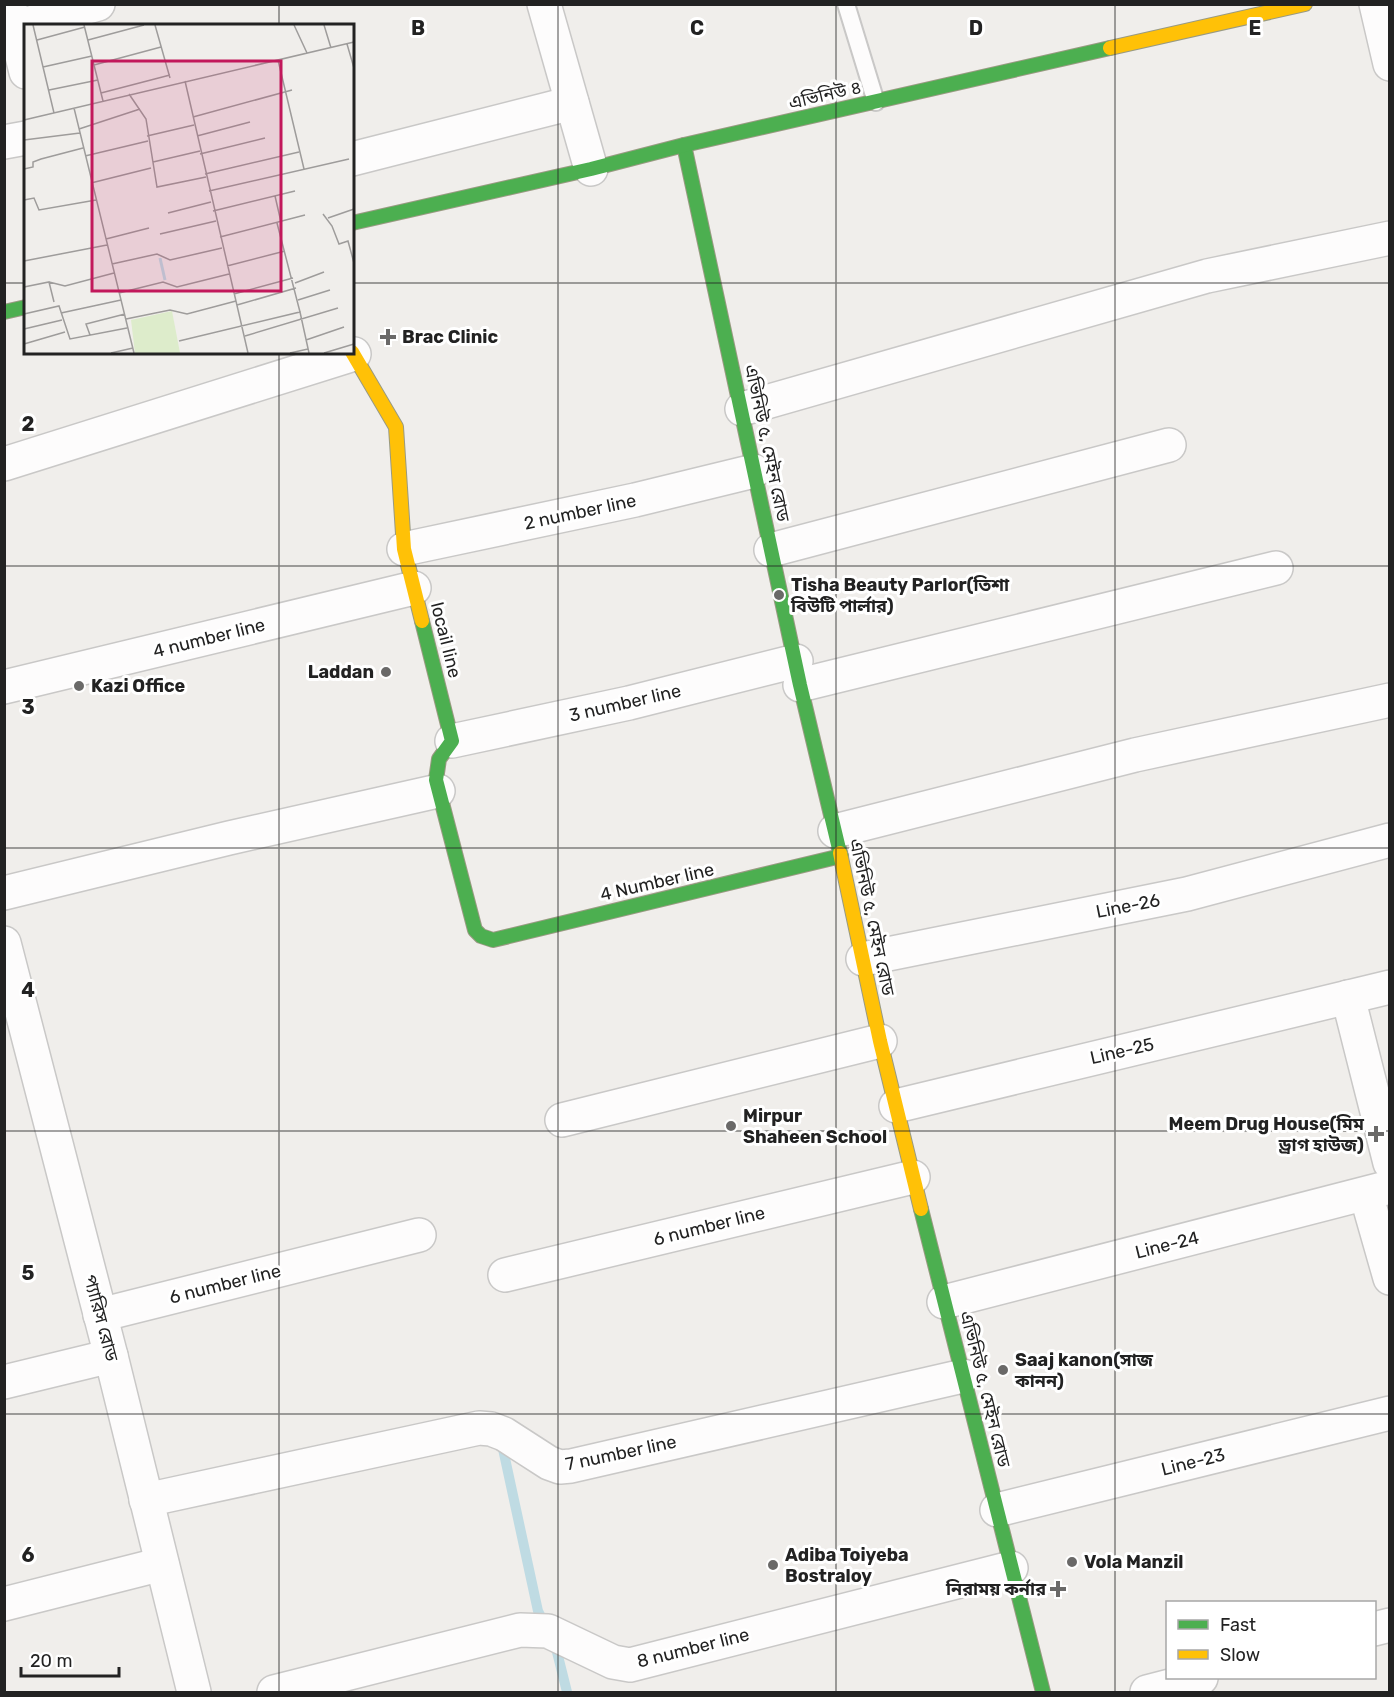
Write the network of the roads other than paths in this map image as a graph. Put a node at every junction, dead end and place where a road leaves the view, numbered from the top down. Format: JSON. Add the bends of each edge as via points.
{"nodes":[{"id":1,"x":98,"y":4,"type":"edge"},
{"id":2,"x":544,"y":4,"type":"edge"},
{"id":3,"x":846,"y":4,"type":"edge"},
{"id":4,"x":1305,"y":4,"type":"edge"},
{"id":5,"x":1376,"y":4,"type":"edge"},
{"id":6,"x":12,"y":16,"type":"edge"},
{"id":7,"x":24,"y":64,"type":"edge"},
{"id":8,"x":1389,"y":64,"type":"edge"},
{"id":9,"x":876,"y":102,"type":"junction"},
{"id":10,"x":572,"y":103,"type":"junction"},
{"id":11,"x":24,"y":138,"type":"edge"},
{"id":12,"x":4,"y":142,"type":"edge"},
{"id":13,"x":684,"y":145,"type":"junction"},
{"id":14,"x":354,"y":158,"type":"edge"},
{"id":15,"x":591,"y":169,"type":"junction"},
{"id":16,"x":354,"y":223,"type":"edge"},
{"id":17,"x":1389,"y":238,"type":"edge"},
{"id":18,"x":24,"y":307,"type":"edge"},
{"id":19,"x":4,"y":312,"type":"edge"},
{"id":20,"x":350,"y":354,"type":"edge"},
{"id":21,"x":354,"y":354,"type":"edge"},
{"id":22,"x":742,"y":409,"type":"junction"},
{"id":23,"x":1169,"y":445,"type":"dead end"},
{"id":24,"x":4,"y":464,"type":"edge"},
{"id":25,"x":754,"y":471,"type":"junction"},
{"id":26,"x":404,"y":549,"type":"junction"},
{"id":27,"x":771,"y":550,"type":"junction"},
{"id":28,"x":1276,"y":568,"type":"dead end"},
{"id":29,"x":414,"y":588,"type":"junction"},
{"id":30,"x":798,"y":673,"type":"junction"},
{"id":31,"x":4,"y":687,"type":"edge"},
{"id":32,"x":1389,"y":700,"type":"edge"},
{"id":33,"x":453,"y":741,"type":"junction"},
{"id":34,"x":438,"y":791,"type":"junction"},
{"id":35,"x":1389,"y":840,"type":"edge"},
{"id":36,"x":838,"y":844,"type":"junction"},
{"id":37,"x":4,"y":893,"type":"edge"},
{"id":38,"x":4,"y":943,"type":"edge"},
{"id":39,"x":863,"y":958,"type":"junction"},
{"id":40,"x":1389,"y":987,"type":"edge"},
{"id":41,"x":1348,"y":998,"type":"junction"},
{"id":42,"x":15,"y":1028,"type":"edge"},
{"id":43,"x":880,"y":1041,"type":"junction"},
{"id":44,"x":896,"y":1106,"type":"junction"},
{"id":45,"x":562,"y":1120,"type":"dead end"},
{"id":46,"x":1389,"y":1163,"type":"edge"},
{"id":47,"x":913,"y":1177,"type":"junction"},
{"id":48,"x":1378,"y":1190,"type":"edge"},
{"id":49,"x":419,"y":1235,"type":"dead end"},
{"id":50,"x":505,"y":1275,"type":"dead end"},
{"id":51,"x":1389,"y":1278,"type":"edge"},
{"id":52,"x":944,"y":1302,"type":"junction"},
{"id":53,"x":100,"y":1315,"type":"junction"},
{"id":54,"x":111,"y":1356,"type":"junction"},
{"id":55,"x":963,"y":1376,"type":"junction"},
{"id":56,"x":4,"y":1383,"type":"edge"},
{"id":57,"x":1389,"y":1413,"type":"edge"},
{"id":58,"x":146,"y":1500,"type":"junction"},
{"id":59,"x":997,"y":1510,"type":"junction"},
{"id":60,"x":162,"y":1564,"type":"junction"},
{"id":61,"x":1011,"y":1568,"type":"junction"},
{"id":62,"x":4,"y":1604,"type":"edge"},
{"id":63,"x":1194,"y":1679,"type":"edge"},
{"id":64,"x":194,"y":1692,"type":"edge"},
{"id":65,"x":274,"y":1692,"type":"edge"},
{"id":66,"x":1043,"y":1692,"type":"edge"},
{"id":67,"x":1147,"y":1692,"type":"edge"}],
"edges":[{"from":1,"to":6,"type":"street"},
{"from":2,"to":10,"type":"street"},
{"from":3,"to":9,"type":"lane"},
{"from":4,"to":9,"type":"street","name":"এভিনিউ ৪"},
{"from":5,"to":8,"type":"street"},
{"from":6,"to":7,"type":"street"},
{"from":9,"to":13,"type":"street","name":"এভিনিউ ৪"},
{"from":10,"to":14,"type":"street"},
{"from":10,"to":15,"type":"street"},
{"from":11,"to":12,"type":"street"},
{"from":13,"to":15,"type":"street","name":"এভিনিউ ৪"},
{"from":13,"to":22,"type":"street","name":"এভিনিউ ৫, মেইন রোড"},
{"from":15,"to":16,"type":"street","name":"এভিনিউ ৪"},
{"from":17,"to":22,"type":"street","via":[[1207,276]]},
{"from":18,"to":19,"type":"street"},
{"from":20,"to":24,"type":"street"},
{"from":21,"to":26,"type":"street","name":"locail line","via":[[396,427]]},
{"from":22,"to":25,"type":"street","name":"এভিনিউ ৫, মেইন রোড"},
{"from":23,"to":27,"type":"street"},
{"from":25,"to":26,"type":"street","name":"2 number line"},
{"from":25,"to":27,"type":"street","name":"এভিনিউ ৫, মেইন রোড"},
{"from":26,"to":29,"type":"street","name":"locail line"},
{"from":27,"to":30,"type":"street","name":"এভিনিউ ৫, মেইন রোড"},
{"from":28,"to":30,"type":"street","name":"3 number line"},
{"from":29,"to":31,"type":"street","name":"4 number line"},
{"from":29,"to":33,"type":"street","name":"locail line"},
{"from":30,"to":33,"type":"street","name":"3 number line","via":[[629,703]]},
{"from":30,"to":36,"type":"street","name":"এভিনিউ ৫, মেইন রোড"},
{"from":32,"to":36,"type":"street","via":[[1135,755]]},
{"from":33,"to":34,"type":"street","via":[[437,764]]},
{"from":34,"to":36,"type":"street","name":"4 Number line","via":[[475,930],[493,940]]},
{"from":34,"to":37,"type":"street"},
{"from":35,"to":39,"type":"street","name":"Line-26","via":[[1187,894]]},
{"from":36,"to":39,"type":"street","name":"এভিনিউ ৫, মেইন রোড"},
{"from":38,"to":42,"type":"street","name":"প্যারিস রোড"},
{"from":39,"to":43,"type":"street","name":"এভিনিউ ৫, মেইন রোড"},
{"from":40,"to":41,"type":"street","name":"Line-25"},
{"from":41,"to":44,"type":"street","name":"Line-25"},
{"from":41,"to":46,"type":"street"},
{"from":42,"to":53,"type":"street","name":"প্যারিস রোড"},
{"from":43,"to":44,"type":"street","name":"এভিনিউ ৫, মেইন রোড"},
{"from":43,"to":45,"type":"street"},
{"from":44,"to":47,"type":"street","name":"এভিনিউ ৫, মেইন রোড"},
{"from":47,"to":50,"type":"street","name":"6 number line"},
{"from":47,"to":52,"type":"street","name":"এভিনিউ ৫, মেইন রোড"},
{"from":48,"to":51,"type":"street"},
{"from":48,"to":52,"type":"street","name":"Line-24"},
{"from":49,"to":53,"type":"street","name":"6 number line"},
{"from":52,"to":55,"type":"street","name":"এভিনিউ ৫, মেইন রোড"},
{"from":53,"to":54,"type":"street","name":"প্যারিস রোড"},
{"from":54,"to":56,"type":"street"},
{"from":54,"to":58,"type":"street","name":"প্যারিস রোড"},
{"from":55,"to":58,"type":"street","name":"7 number line","via":[[571,1466],[549,1463],[504,1434],[479,1428]]},
{"from":55,"to":59,"type":"street","name":"এভিনিউ ৫, মেইন রোড"},
{"from":57,"to":59,"type":"street","name":"Line-23"},
{"from":58,"to":60,"type":"street","name":"প্যারিস রোড"},
{"from":59,"to":61,"type":"street","name":"এভিনিউ ৫, মেইন রোড"},
{"from":60,"to":62,"type":"street"},
{"from":60,"to":64,"type":"street","name":"প্যারিস রোড"},
{"from":61,"to":65,"type":"street","name":"8 number line","via":[[630,1665],[613,1662],[548,1631],[520,1630]]},
{"from":61,"to":66,"type":"street","name":"এভিনিউ ৫, মেইন রোড"},
{"from":63,"to":67,"type":"street"}]}
